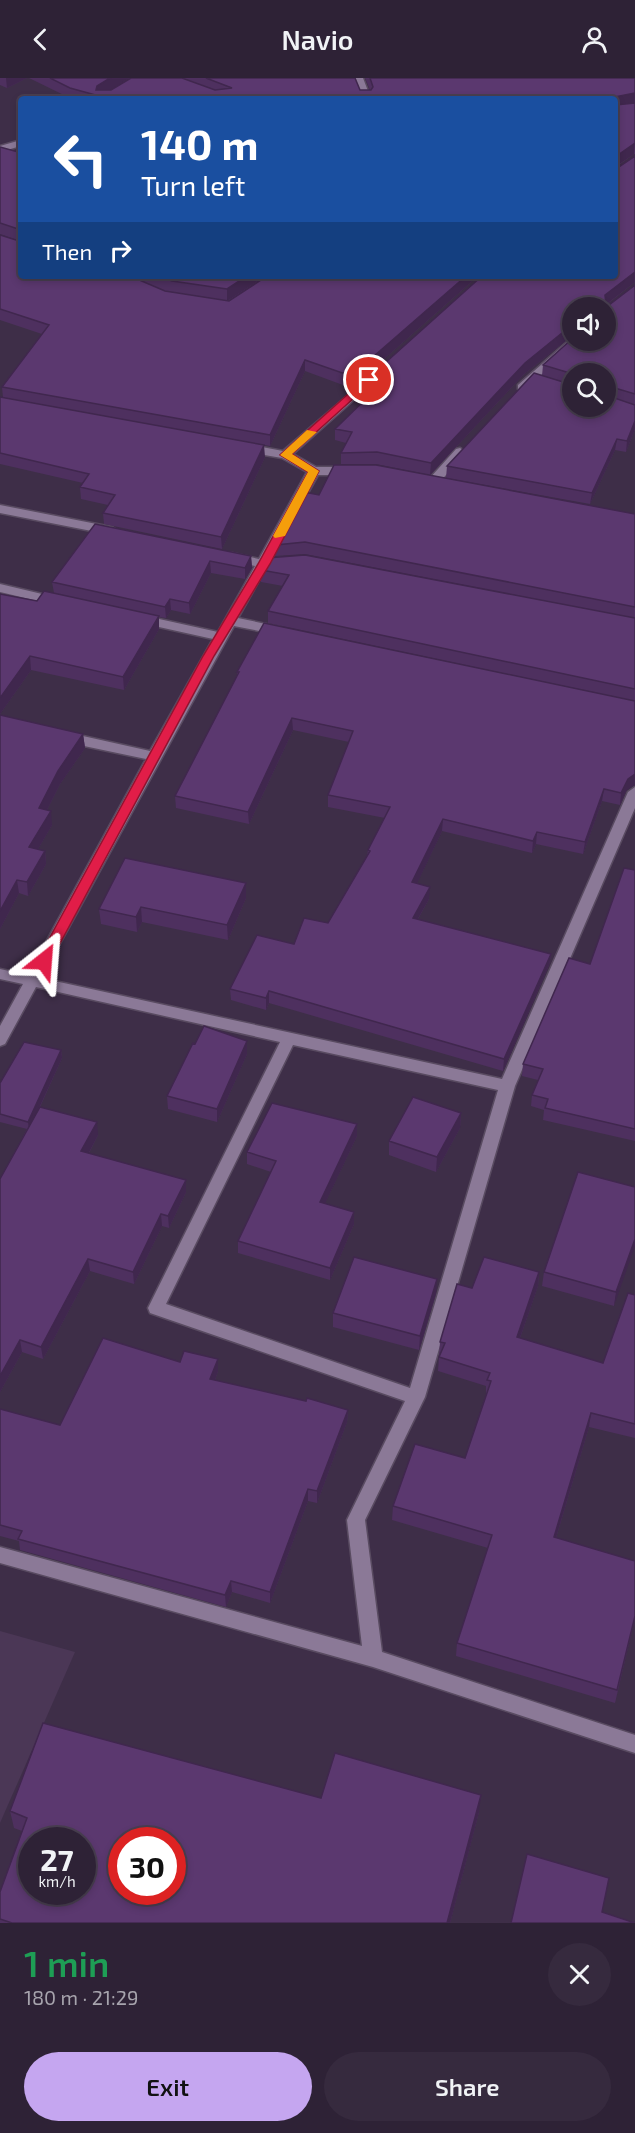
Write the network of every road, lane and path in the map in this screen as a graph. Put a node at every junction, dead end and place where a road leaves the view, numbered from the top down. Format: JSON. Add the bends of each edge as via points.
{"nodes":[{"id":1,"x":358,"y":78,"type":"edge"},
{"id":2,"x":365,"y":96,"type":"edge"},
{"id":3,"x":18,"y":144,"type":"edge"},
{"id":4,"x":0,"y":150,"type":"edge"},
{"id":5,"x":563,"y":351,"type":"edge"},
{"id":6,"x":390,"y":362,"type":"edge"},
{"id":7,"x":514,"y":395,"type":"edge"},
{"id":8,"x":473,"y":439,"type":"edge"},
{"id":9,"x":228,"y":445,"type":"edge"},
{"id":10,"x":285,"y":455,"type":"junction"},
{"id":11,"x":314,"y":471,"type":"junction"},
{"id":12,"x":365,"y":471,"type":"edge"},
{"id":13,"x":432,"y":482,"type":"edge"},
{"id":14,"x":0,"y":509,"type":"edge"},
{"id":15,"x":125,"y":534,"type":"edge"},
{"id":16,"x":218,"y":554,"type":"edge"},
{"id":17,"x":295,"y":561,"type":"edge"},
{"id":18,"x":264,"y":564,"type":"junction"},
{"id":19,"x":0,"y":588,"type":"edge"},
{"id":20,"x":69,"y":604,"type":"edge"},
{"id":21,"x":127,"y":616,"type":"edge"},
{"id":22,"x":230,"y":621,"type":"junction"},
{"id":23,"x":299,"y":635,"type":"edge"},
{"id":24,"x":219,"y":636,"type":"junction"},
{"id":25,"x":55,"y":735,"type":"edge"},
{"id":26,"x":154,"y":756,"type":"junction"},
{"id":27,"x":635,"y":792,"type":"edge"},
{"id":28,"x":0,"y":974,"type":"edge"},
{"id":29,"x":33,"y":981,"type":"junction"},
{"id":30,"x":289,"y":1038,"type":"junction"},
{"id":31,"x":0,"y":1040,"type":"edge"},
{"id":32,"x":507,"y":1086,"type":"junction"},
{"id":33,"x":416,"y":1396,"type":"junction"},
{"id":34,"x":0,"y":1555,"type":"edge"},
{"id":35,"x":373,"y":1658,"type":"junction"},
{"id":36,"x":635,"y":1744,"type":"edge"}],
"edges":[{"from":1,"to":2,"type":"street"},
{"from":3,"to":4,"type":"street"},
{"from":5,"to":7,"type":"street"},
{"from":6,"to":10,"type":"street"},
{"from":8,"to":13,"type":"street"},
{"from":9,"to":10,"type":"street"},
{"from":10,"to":11,"type":"street"},
{"from":11,"to":12,"type":"street"},
{"from":11,"to":18,"type":"street"},
{"from":14,"to":15,"type":"street"},
{"from":16,"to":18,"type":"street"},
{"from":17,"to":18,"type":"street"},
{"from":18,"to":22,"type":"street"},
{"from":19,"to":20,"type":"street"},
{"from":21,"to":24,"type":"street"},
{"from":22,"to":23,"type":"street"},
{"from":22,"to":24,"type":"street"},
{"from":24,"to":26,"type":"street"},
{"from":25,"to":26,"type":"street"},
{"from":26,"to":29,"type":"street"},
{"from":27,"to":32,"type":"street"},
{"from":28,"to":29,"type":"street"},
{"from":29,"to":30,"type":"street"},
{"from":29,"to":31,"type":"street"},
{"from":30,"to":32,"type":"street"},
{"from":30,"to":33,"type":"street","via":[[156,1308]]},
{"from":32,"to":33,"type":"street"},
{"from":33,"to":35,"type":"street","via":[[356,1520]]},
{"from":34,"to":35,"type":"street"},
{"from":35,"to":36,"type":"street"}]}
